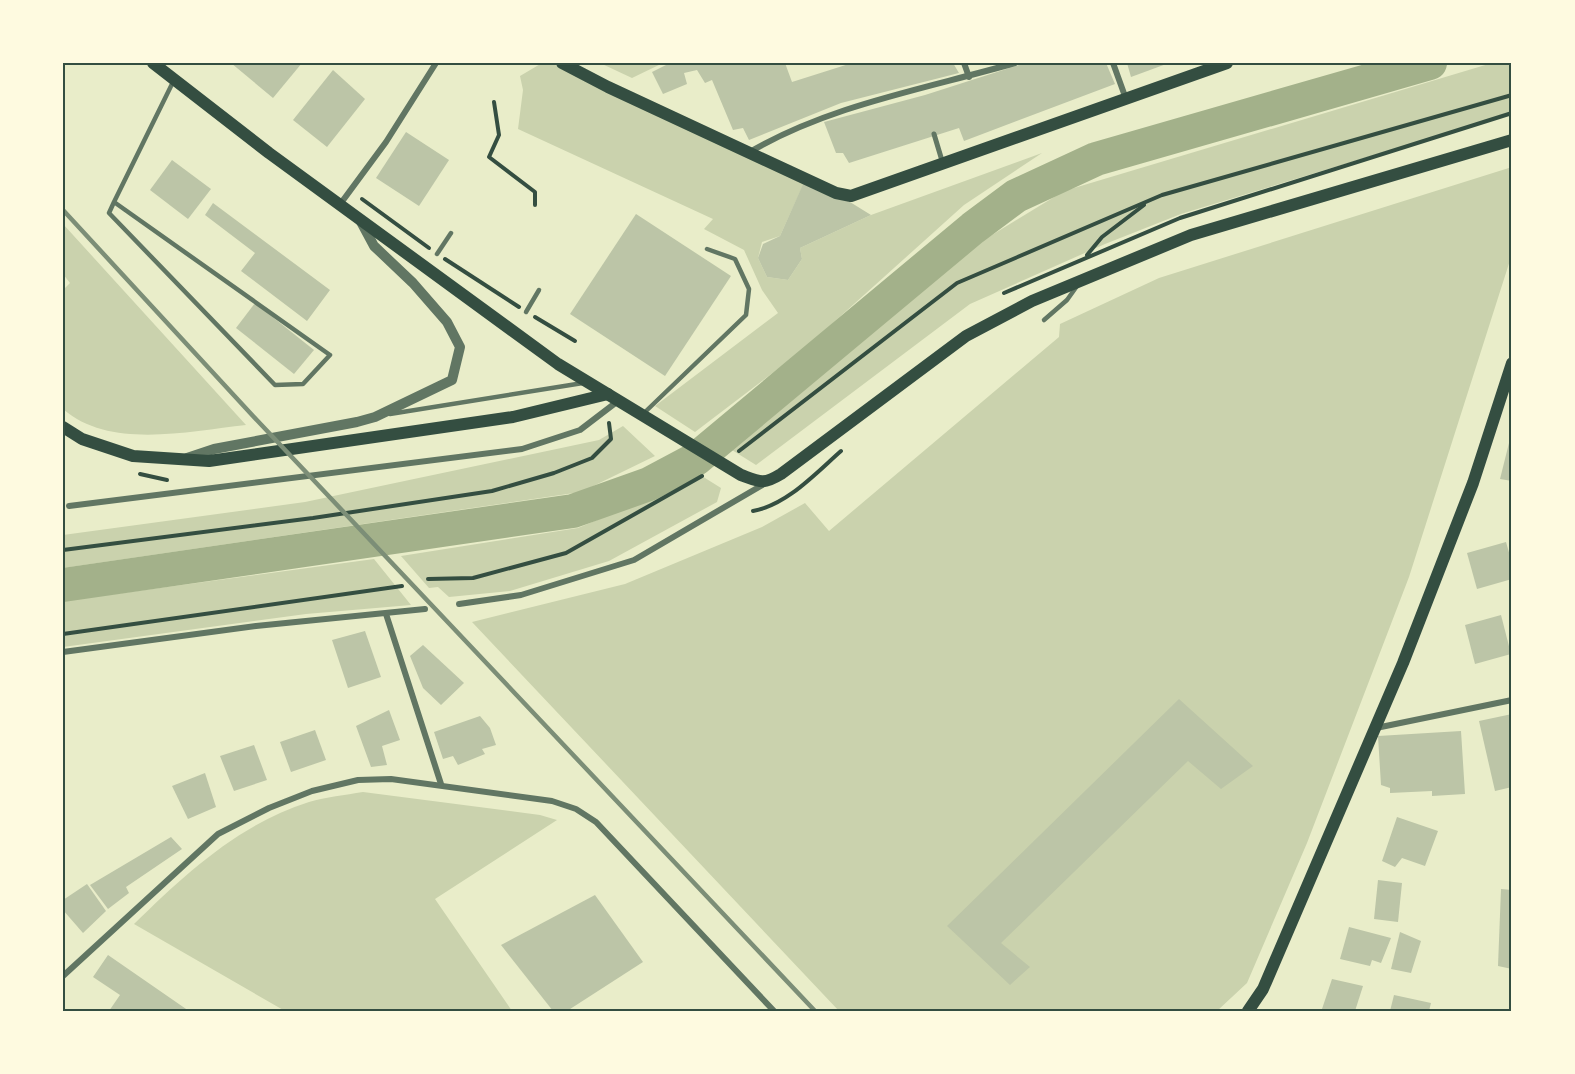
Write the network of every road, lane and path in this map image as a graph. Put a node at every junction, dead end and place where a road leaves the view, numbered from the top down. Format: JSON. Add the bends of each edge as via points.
{"nodes":[{"id":1,"x":153,"y":63,"type":"edge"},
{"id":2,"x":436,"y":63,"type":"edge"},
{"id":3,"x":562,"y":63,"type":"edge"},
{"id":4,"x":964,"y":63,"type":"edge"},
{"id":5,"x":1015,"y":63,"type":"edge"},
{"id":6,"x":1113,"y":63,"type":"edge"},
{"id":7,"x":1227,"y":63,"type":"edge"},
{"id":8,"x":969,"y":77,"type":"junction"},
{"id":9,"x":174,"y":79,"type":"junction"},
{"id":10,"x":1512,"y":95,"type":"edge"},
{"id":11,"x":1126,"y":99,"type":"junction"},
{"id":12,"x":494,"y":102,"type":"dead end"},
{"id":13,"x":1512,"y":113,"type":"edge"},
{"id":14,"x":934,"y":134,"type":"dead end"},
{"id":15,"x":1512,"y":140,"type":"edge"},
{"id":16,"x":747,"y":153,"type":"junction"},
{"id":17,"x":1356,"y":160,"type":"dead end"},
{"id":18,"x":943,"y":164,"type":"junction"},
{"id":19,"x":1149,"y":201,"type":"junction"},
{"id":20,"x":114,"y":202,"type":"junction"},
{"id":21,"x":341,"y":203,"type":"junction"},
{"id":22,"x":535,"y":205,"type":"dead end"},
{"id":23,"x":360,"y":219,"type":"junction"},
{"id":24,"x":451,"y":232,"type":"dead end"},
{"id":25,"x":707,"y":249,"type":"dead end"},
{"id":26,"x":437,"y":254,"type":"dead end"},
{"id":27,"x":1086,"y":256,"type":"dead end"},
{"id":28,"x":1082,"y":279,"type":"junction"},
{"id":29,"x":540,"y":290,"type":"dead end"},
{"id":30,"x":526,"y":312,"type":"dead end"},
{"id":31,"x":1044,"y":320,"type":"dead end"},
{"id":32,"x":1512,"y":363,"type":"edge"},
{"id":33,"x":586,"y":382,"type":"junction"},
{"id":34,"x":614,"y":397,"type":"junction"},
{"id":35,"x":607,"y":411,"type":"junction"},
{"id":36,"x":642,"y":415,"type":"junction"},
{"id":37,"x":375,"y":417,"type":"junction"},
{"id":38,"x":63,"y":427,"type":"edge"},
{"id":39,"x":843,"y":449,"type":"dead end"},
{"id":40,"x":739,"y":451,"type":"dead end"},
{"id":41,"x":182,"y":460,"type":"junction"},
{"id":42,"x":702,"y":476,"type":"dead end"},
{"id":43,"x":767,"y":482,"type":"junction"},
{"id":44,"x":69,"y":506,"type":"dead end"},
{"id":45,"x":753,"y":511,"type":"dead end"},
{"id":46,"x":63,"y":550,"type":"edge"},
{"id":47,"x":428,"y":579,"type":"dead end"},
{"id":48,"x":402,"y":586,"type":"dead end"},
{"id":49,"x":459,"y":604,"type":"dead end"},
{"id":50,"x":425,"y":609,"type":"dead end"},
{"id":51,"x":386,"y":614,"type":"junction"},
{"id":52,"x":63,"y":634,"type":"edge"},
{"id":53,"x":63,"y":652,"type":"edge"},
{"id":54,"x":1512,"y":700,"type":"edge"},
{"id":55,"x":1376,"y":728,"type":"junction"},
{"id":56,"x":441,"y":784,"type":"junction"},
{"id":57,"x":63,"y":976,"type":"edge"},
{"id":58,"x":774,"y":1011,"type":"edge"},
{"id":59,"x":1248,"y":1011,"type":"edge"}],
"edges":[{"from":1,"to":9,"type":"main road"},
{"from":2,"to":21,"type":"street"},
{"from":3,"to":16,"type":"main road"},
{"from":4,"to":8,"type":"street"},
{"from":5,"to":8,"type":"street"},
{"from":6,"to":11,"type":"street"},
{"from":7,"to":11,"type":"main road"},
{"from":8,"to":16,"type":"street","via":[[828,115]]},
{"from":9,"to":20,"type":"lane"},
{"from":9,"to":21,"type":"main road"},
{"from":10,"to":19,"type":"path"},
{"from":11,"to":18,"type":"main road"},
{"from":12,"to":22,"type":"path","via":[[499,135],[489,157],[535,192]]},
{"from":13,"to":17,"type":"path"},
{"from":14,"to":18,"type":"street"},
{"from":15,"to":28,"type":"main road","via":[[1191,235]]},
{"from":16,"to":18,"type":"main road","via":[[851,196]]},
{"from":19,"to":27,"type":"path","via":[[1102,237]]},
{"from":19,"to":40,"type":"path","via":[[957,283]]},
{"from":20,"to":20,"type":"lane","via":[[109,213],[275,385],[303,384],[330,354]]},
{"from":21,"to":23,"type":"main road"},
{"from":23,"to":33,"type":"main road"},
{"from":23,"to":37,"type":"street","via":[[374,246],[447,322],[460,347],[452,380]]},
{"from":24,"to":26,"type":"lane"},
{"from":25,"to":36,"type":"lane","via":[[735,259],[749,289],[746,315]]},
{"from":28,"to":31,"type":"lane","via":[[1067,300]]},
{"from":28,"to":43,"type":"main road","via":[[966,336]]},
{"from":29,"to":30,"type":"lane"},
{"from":32,"to":55,"type":"main road","via":[[1473,483]]},
{"from":33,"to":34,"type":"main road"},
{"from":33,"to":37,"type":"lane"},
{"from":34,"to":35,"type":"street"},
{"from":34,"to":36,"type":"main road"},
{"from":34,"to":41,"type":"main road","via":[[513,417],[209,461]]},
{"from":35,"to":44,"type":"street","via":[[580,430],[522,449]]},
{"from":35,"to":46,"type":"path","via":[[611,439],[592,458],[492,490]]},
{"from":36,"to":43,"type":"main road","via":[[741,475]]},
{"from":37,"to":41,"type":"street","via":[[214,449]]},
{"from":38,"to":41,"type":"main road","via":[[82,440],[133,456]]},
{"from":39,"to":45,"type":"path","via":[[803,485]]},
{"from":42,"to":47,"type":"path","via":[[566,553],[473,578]]},
{"from":43,"to":49,"type":"street","via":[[634,560],[521,595]]},
{"from":48,"to":52,"type":"path"},
{"from":50,"to":51,"type":"street"},
{"from":51,"to":53,"type":"street","via":[[256,626]]},
{"from":51,"to":56,"type":"street"},
{"from":54,"to":55,"type":"street"},
{"from":55,"to":59,"type":"main road","via":[[1263,989]]},
{"from":56,"to":57,"type":"street","via":[[358,780],[312,791],[269,808],[218,834]]},
{"from":56,"to":58,"type":"street","via":[[552,801],[576,809],[596,822]]}]}
